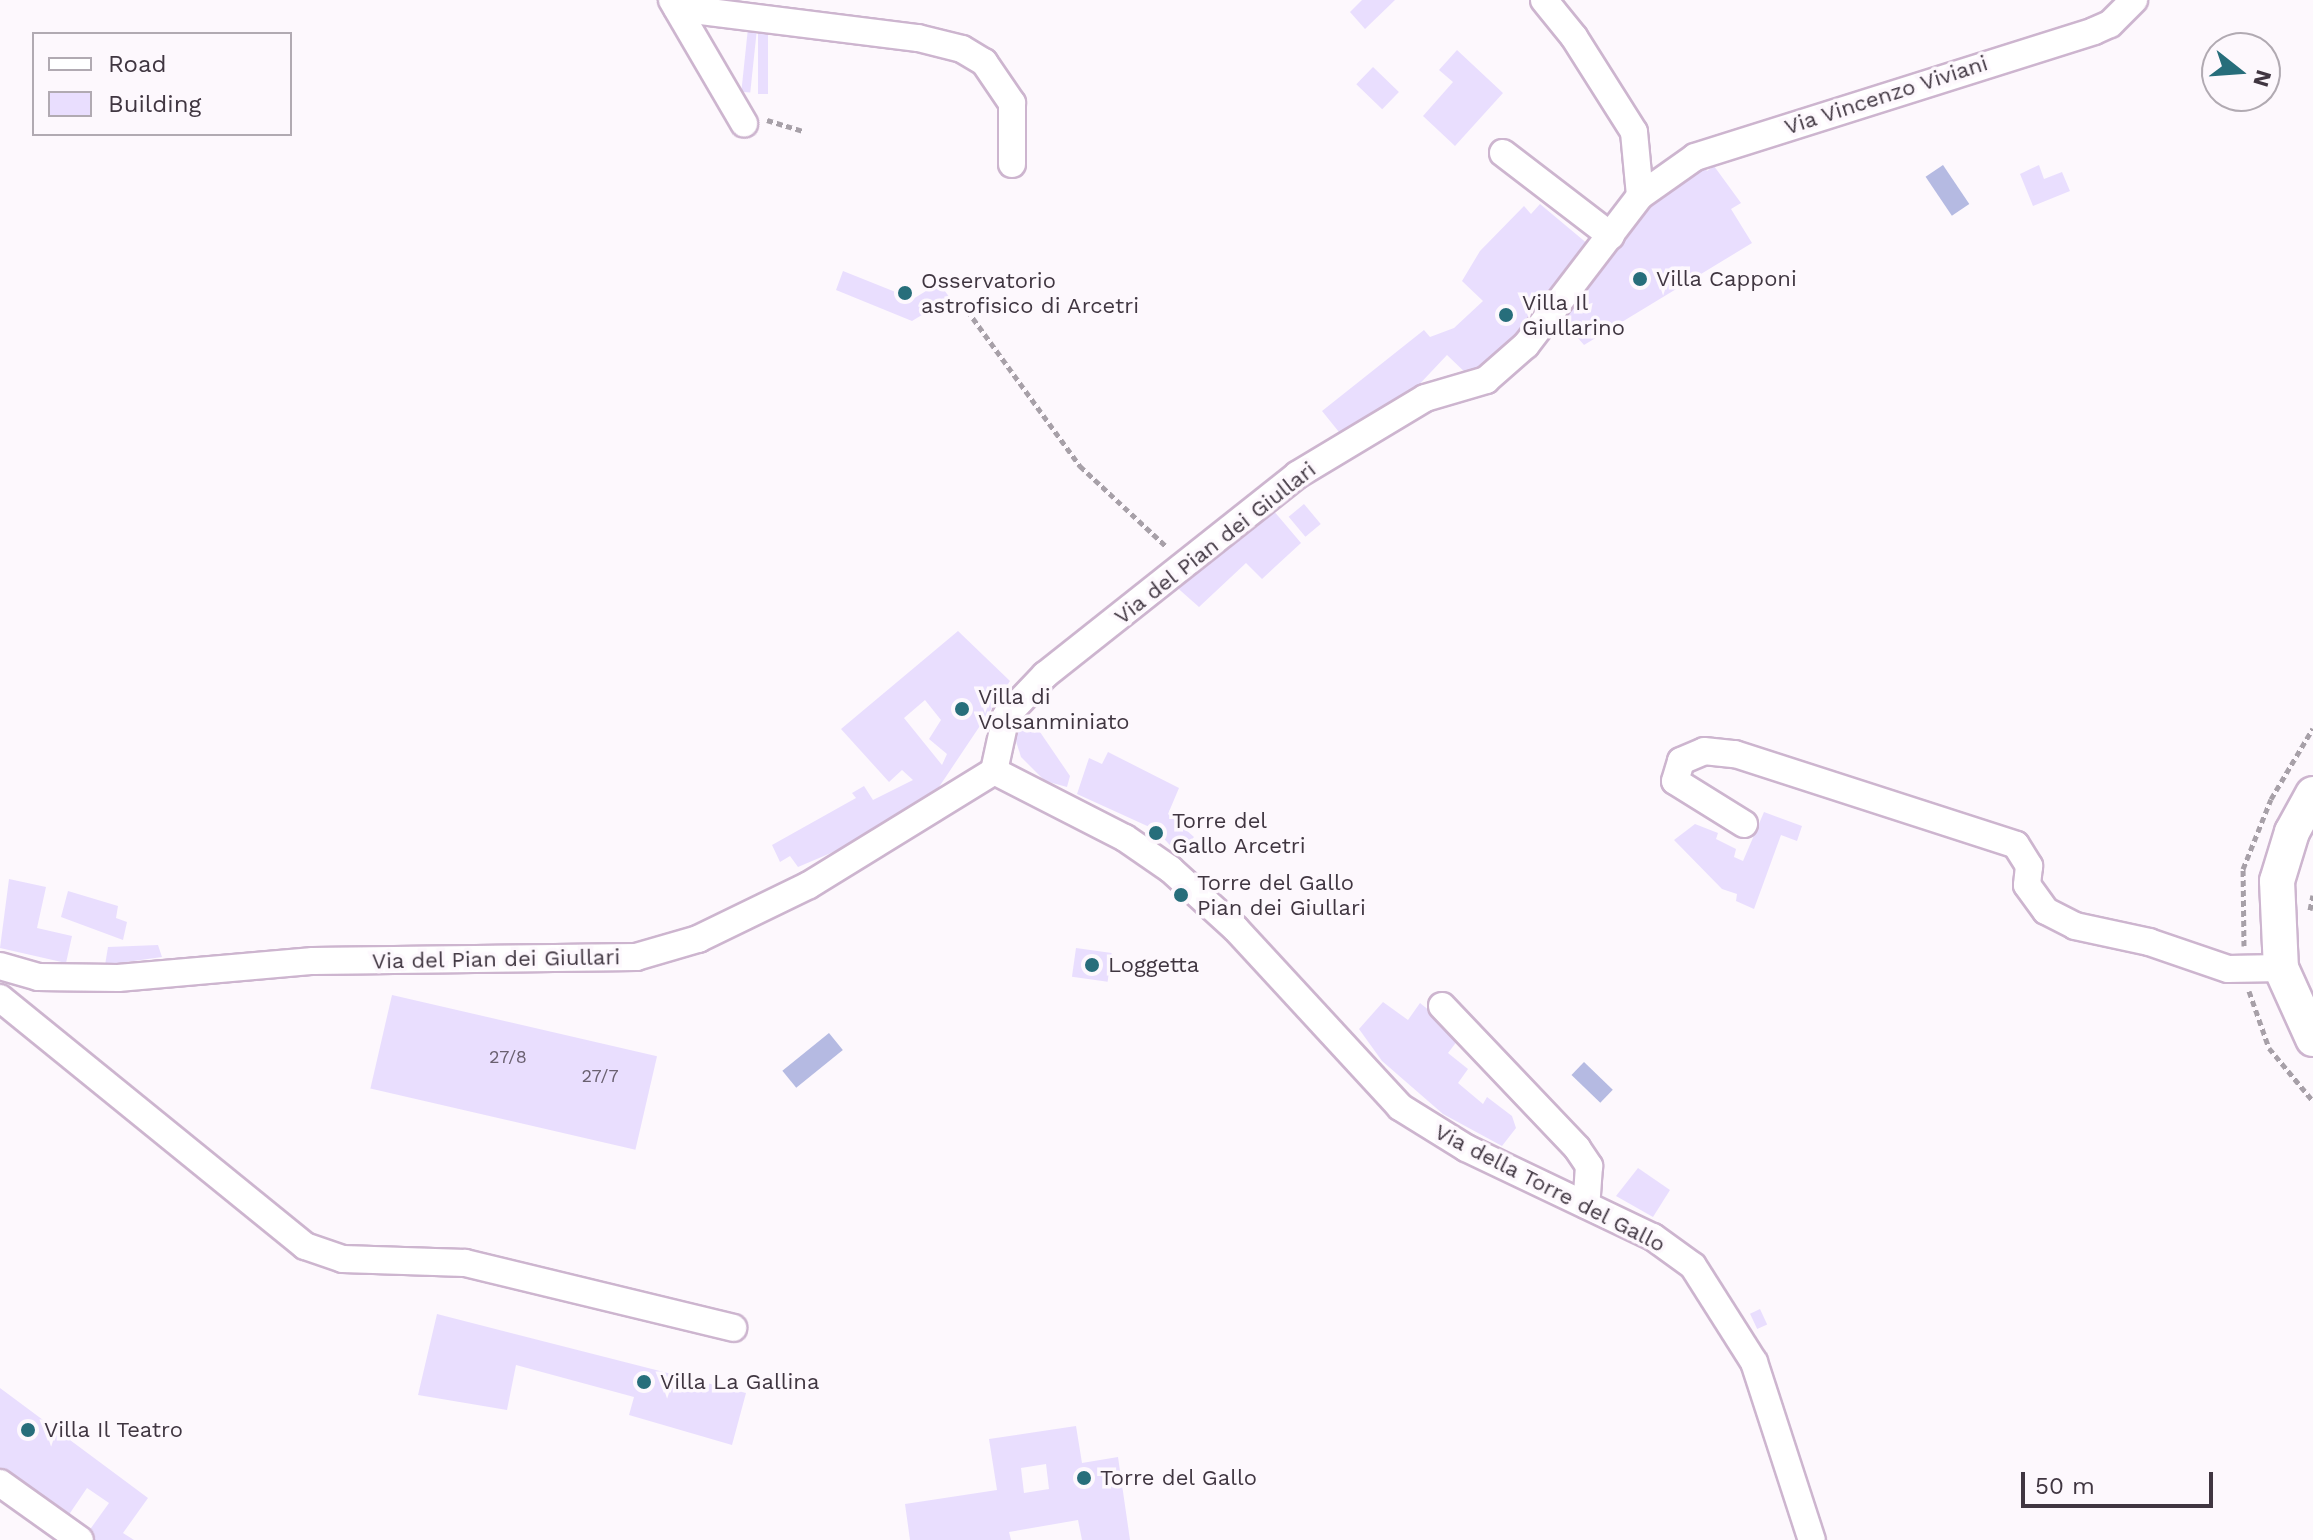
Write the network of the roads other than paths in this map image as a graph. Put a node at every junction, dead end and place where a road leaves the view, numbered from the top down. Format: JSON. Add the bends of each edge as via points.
{"nodes":[{"id":1,"x":1544,"y":0,"type":"edge"},
{"id":2,"x":2134,"y":0,"type":"edge"},
{"id":3,"x":674,"y":4,"type":"edge"},
{"id":4,"x":750,"y":120,"type":"road end"},
{"id":5,"x":1503,"y":153,"type":"dead end"},
{"id":6,"x":1012,"y":164,"type":"dead end"},
{"id":7,"x":1640,"y":196,"type":"junction"},
{"id":8,"x":1611,"y":236,"type":"junction"},
{"id":9,"x":994,"y":771,"type":"junction"},
{"id":10,"x":2313,"y":794,"type":"edge"},
{"id":11,"x":1744,"y":824,"type":"dead end"},
{"id":12,"x":0,"y":966,"type":"edge"},
{"id":13,"x":2281,"y":968,"type":"junction"},
{"id":14,"x":0,"y":998,"type":"edge"},
{"id":15,"x":1442,"y":1006,"type":"dead end"},
{"id":16,"x":2313,"y":1039,"type":"edge"},
{"id":17,"x":1586,"y":1205,"type":"junction"},
{"id":18,"x":733,"y":1328,"type":"dead end"},
{"id":19,"x":0,"y":1483,"type":"edge"},
{"id":20,"x":80,"y":1540,"type":"edge"},
{"id":21,"x":1812,"y":1540,"type":"edge"}],
"edges":[{"from":1,"to":7,"type":"street","via":[[1634,132]]},
{"from":2,"to":7,"type":"street","name":"Via Vincenzo Viviani","via":[[2110,24],[2094,31],[1695,157]]},
{"from":3,"to":4,"type":"street"},
{"from":3,"to":6,"type":"street","via":[[918,38],[962,49],[984,62],[1012,103]]},
{"from":5,"to":8,"type":"street"},
{"from":7,"to":8,"type":"street","name":"Via del Pian dei Giullari"},
{"from":8,"to":9,"type":"street","name":"Via del Pian dei Giullari","via":[[1526,345],[1486,380],[1425,398],[1297,475],[1045,675],[1006,716]]},
{"from":9,"to":12,"type":"street","name":"Via del Pian dei Giullari","via":[[809,885],[698,939],[636,957],[313,961],[118,978],[38,977]]},
{"from":9,"to":17,"type":"street","name":"Via della Torre del Gallo","via":[[1125,838],[1190,886],[1400,1107],[1466,1148]]},
{"from":10,"to":13,"type":"main road","via":[[2292,832],[2277,881]]},
{"from":11,"to":13,"type":"street","via":[[1675,781],[1681,761],[1704,751],[1735,754],[2016,845],[2029,866],[2027,885],[2046,911],[2075,926],[2149,942],[2228,969]]},
{"from":13,"to":16,"type":"main road"},
{"from":14,"to":18,"type":"street","via":[[305,1246],[343,1259],[465,1263]]},
{"from":15,"to":17,"type":"street","via":[[1577,1148],[1589,1166]]},
{"from":17,"to":21,"type":"street","name":"Via della Torre del Gallo","via":[[1653,1237],[1693,1266],[1717,1300],[1754,1362]]},
{"from":19,"to":20,"type":"street"}]}
